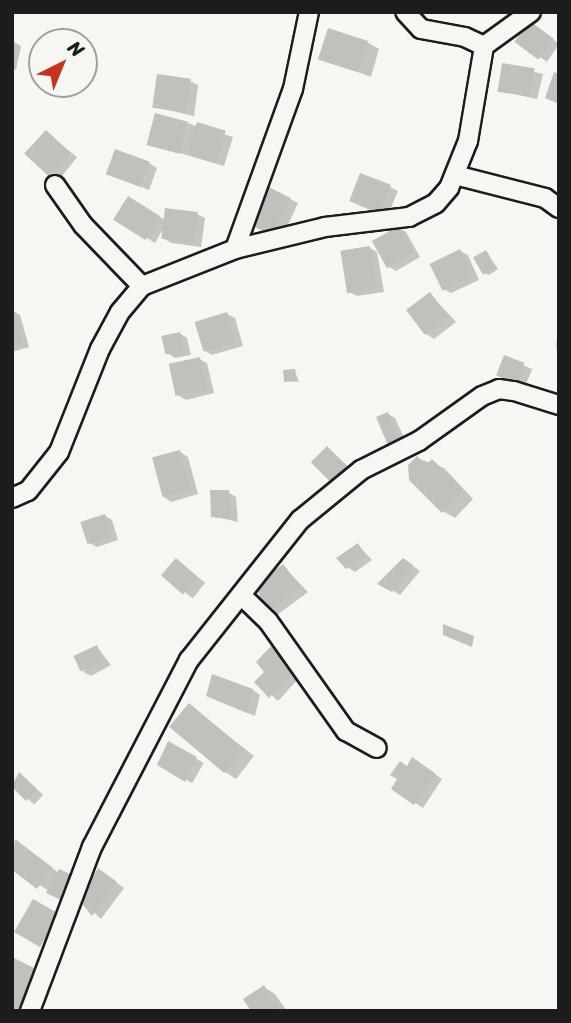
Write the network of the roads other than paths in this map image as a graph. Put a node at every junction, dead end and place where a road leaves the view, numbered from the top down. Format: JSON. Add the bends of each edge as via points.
{"nodes":[{"id":1,"x":309,"y":12,"type":"edge"},
{"id":2,"x":405,"y":12,"type":"edge"},
{"id":3,"x":531,"y":12,"type":"edge"},
{"id":4,"x":484,"y":46,"type":"junction"},
{"id":5,"x":455,"y":175,"type":"junction"},
{"id":6,"x":55,"y":185,"type":"dead end"},
{"id":7,"x":559,"y":208,"type":"edge"},
{"id":8,"x":235,"y":249,"type":"junction"},
{"id":9,"x":142,"y":286,"type":"junction"},
{"id":10,"x":559,"y":405,"type":"edge"},
{"id":11,"x":12,"y":498,"type":"edge"},
{"id":12,"x":241,"y":595,"type":"junction"},
{"id":13,"x":377,"y":748,"type":"dead end"},
{"id":14,"x":30,"y":1011,"type":"edge"}],
"edges":[{"from":1,"to":8,"type":"street","via":[[293,89]]},
{"from":2,"to":4,"type":"street","via":[[421,29],[465,37]]},
{"from":3,"to":4,"type":"street"},
{"from":4,"to":5,"type":"street","via":[[468,141]]},
{"from":5,"to":7,"type":"street","via":[[545,198]]},
{"from":5,"to":8,"type":"street","via":[[436,203],[410,217],[325,227]]},
{"from":6,"to":9,"type":"street","via":[[83,225]]},
{"from":8,"to":9,"type":"street"},
{"from":9,"to":11,"type":"street","via":[[120,312],[100,349],[59,452],[28,491]]},
{"from":10,"to":12,"type":"street","via":[[499,389],[482,396],[419,441],[361,470],[310,511]]},
{"from":12,"to":13,"type":"street","via":[[268,621],[346,731]]},
{"from":12,"to":14,"type":"street","via":[[188,660],[92,847]]}]}
